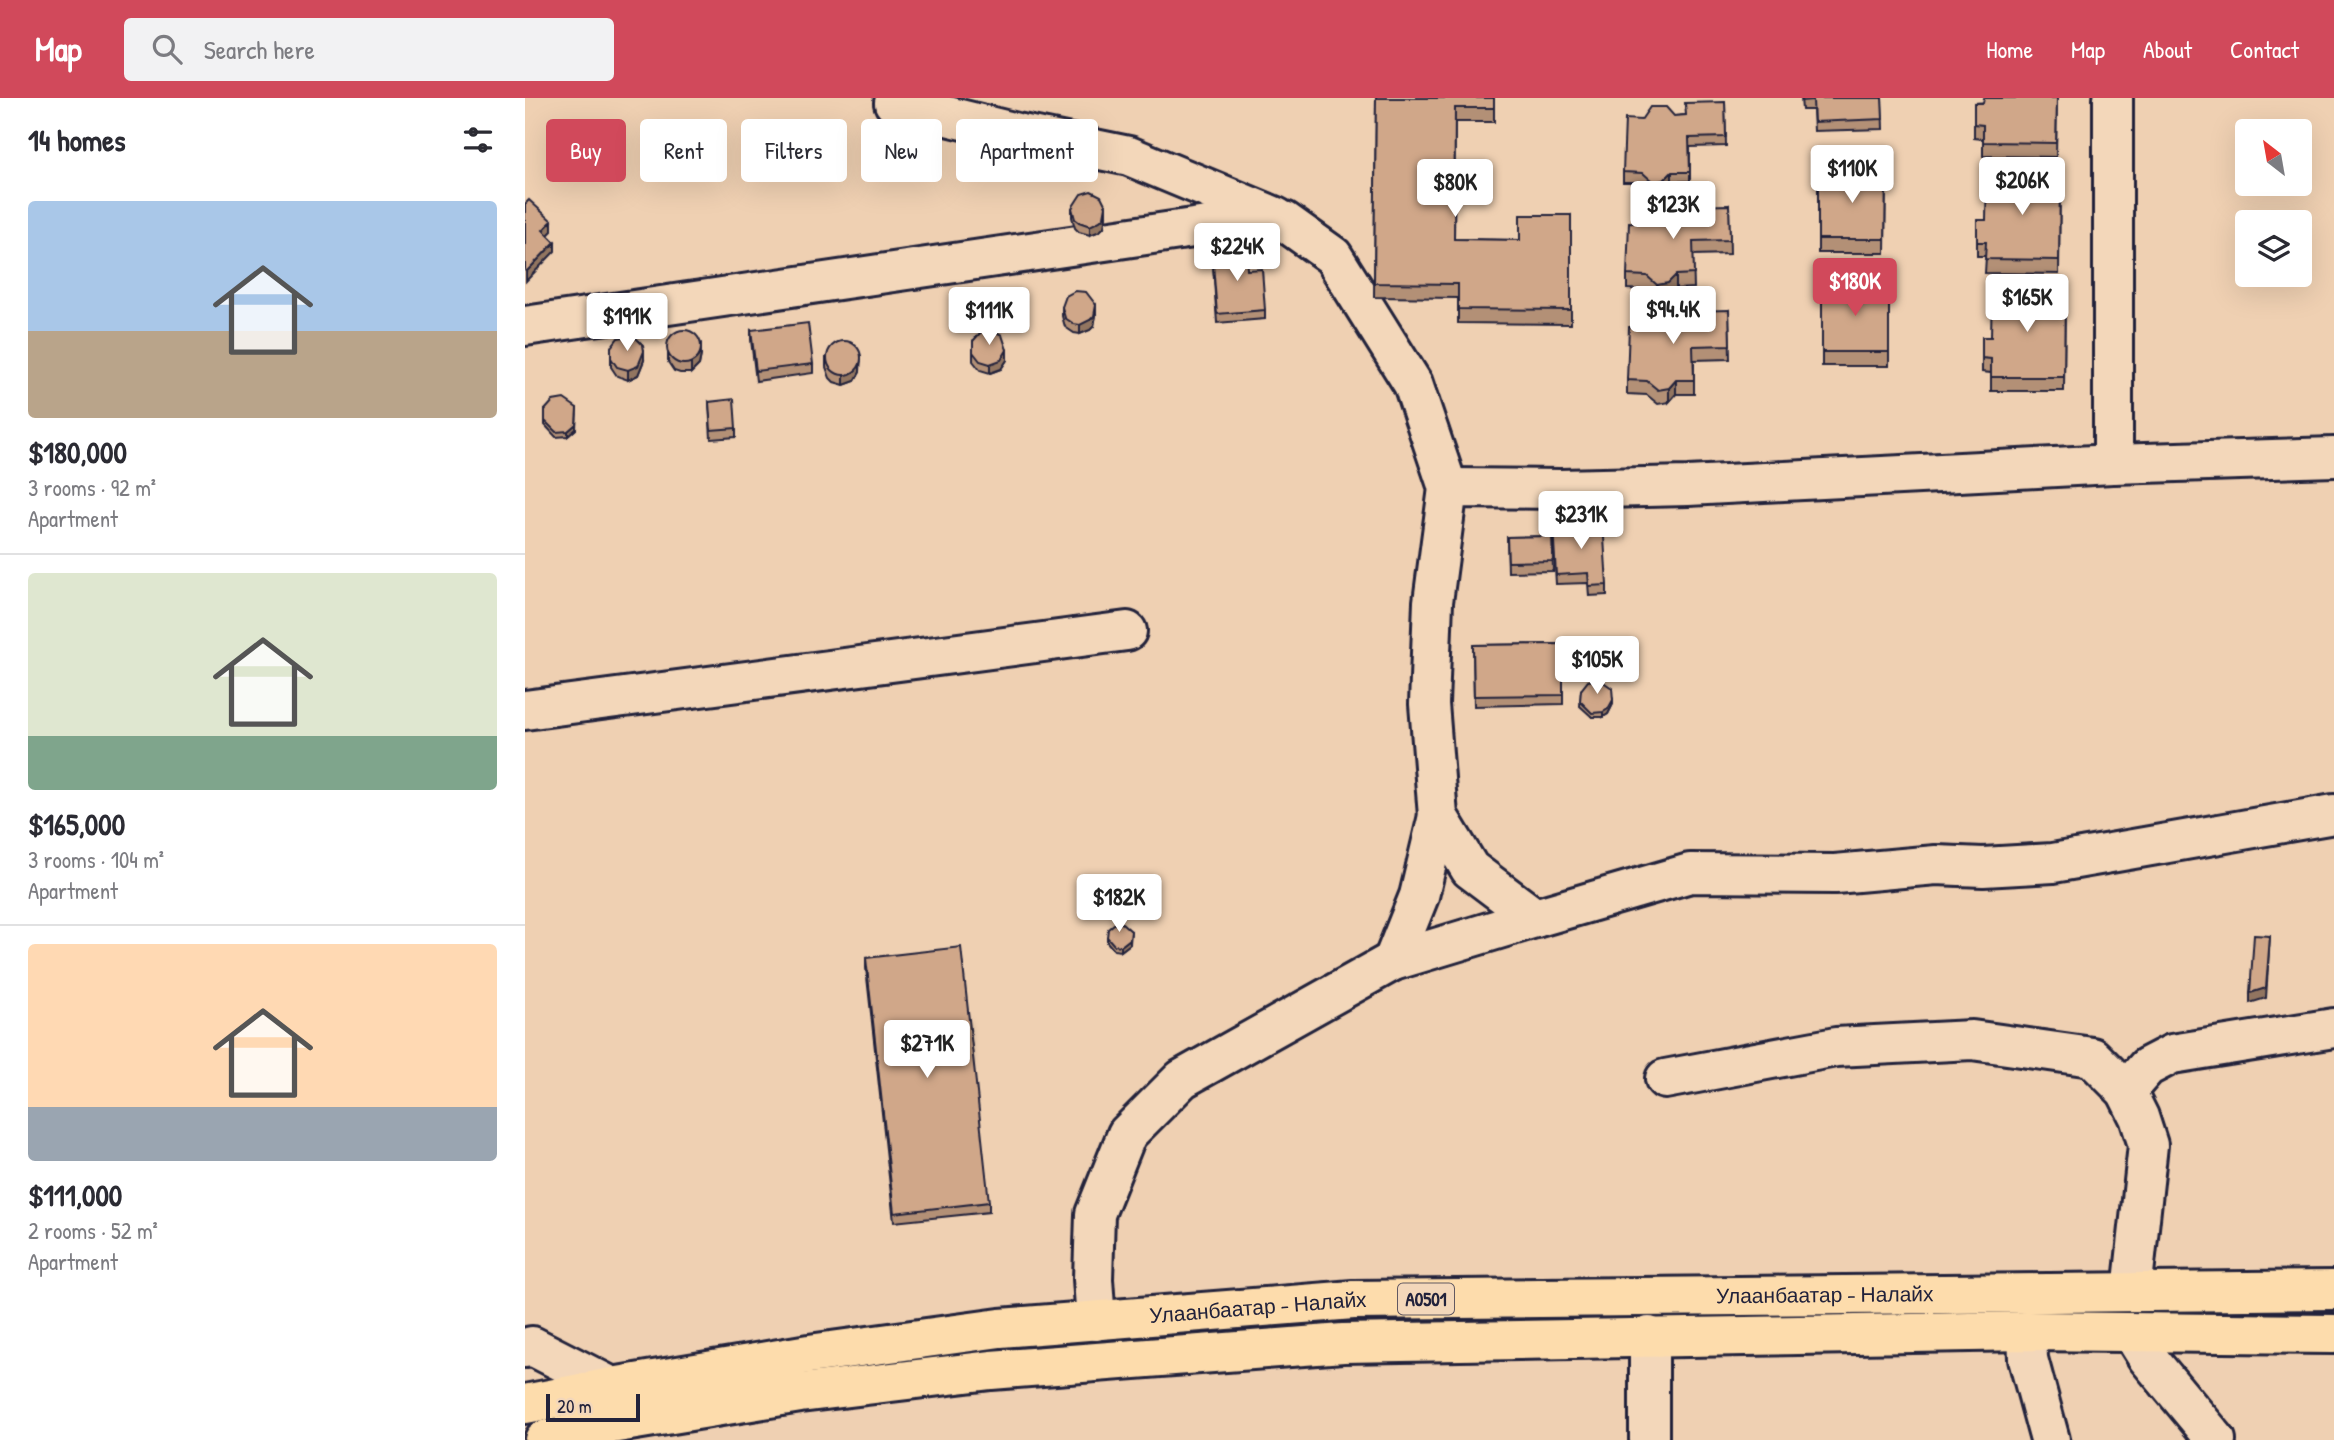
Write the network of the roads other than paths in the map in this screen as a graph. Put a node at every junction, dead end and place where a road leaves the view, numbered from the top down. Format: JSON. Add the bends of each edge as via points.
{"nodes":[{"id":1,"x":2113,"y":98,"type":"edge"},
{"id":2,"x":894,"y":103,"type":"dead end"},
{"id":3,"x":1284,"y":220,"type":"junction"},
{"id":4,"x":525,"y":326,"type":"edge"},
{"id":5,"x":2334,"y":457,"type":"edge"},
{"id":6,"x":2113,"y":464,"type":"junction"},
{"id":7,"x":1448,"y":488,"type":"junction"},
{"id":8,"x":1127,"y":631,"type":"dead end"},
{"id":9,"x":525,"y":710,"type":"edge"},
{"id":10,"x":2334,"y":814,"type":"edge"},
{"id":11,"x":1438,"y":816,"type":"junction"},
{"id":12,"x":1535,"y":918,"type":"junction"},
{"id":13,"x":1393,"y":961,"type":"junction"},
{"id":14,"x":2334,"y":1028,"type":"edge"},
{"id":15,"x":1665,"y":1079,"type":"dead end"},
{"id":16,"x":2126,"y":1091,"type":"junction"},
{"id":17,"x":2334,"y":1290,"type":"edge"},
{"id":18,"x":2132,"y":1292,"type":"junction"},
{"id":19,"x":1096,"y":1321,"type":"junction"},
{"id":20,"x":2027,"y":1331,"type":"junction"},
{"id":21,"x":2132,"y":1332,"type":"junction"},
{"id":22,"x":2334,"y":1334,"type":"edge"},
{"id":23,"x":1649,"y":1336,"type":"junction"},
{"id":24,"x":525,"y":1348,"type":"edge"},
{"id":25,"x":612,"y":1387,"type":"junction"},
{"id":26,"x":525,"y":1404,"type":"edge"},
{"id":27,"x":544,"y":1440,"type":"edge"},
{"id":28,"x":1649,"y":1440,"type":"edge"},
{"id":29,"x":2050,"y":1440,"type":"edge"},
{"id":30,"x":2216,"y":1440,"type":"edge"}],
"edges":[{"from":1,"to":6,"type":"street"},
{"from":2,"to":3,"type":"street","via":[[1129,156]]},
{"from":3,"to":4,"type":"street","via":[[1241,221]]},
{"from":3,"to":7,"type":"street","via":[[1333,256],[1406,372]]},
{"from":5,"to":6,"type":"street"},
{"from":6,"to":7,"type":"street","via":[[1688,486]]},
{"from":7,"to":11,"type":"street","via":[[1433,602],[1429,704]]},
{"from":8,"to":9,"type":"street"},
{"from":10,"to":12,"type":"street","via":[[2053,863],[1936,865],[1835,874],[1690,873]]},
{"from":11,"to":12,"type":"street","via":[[1470,869]]},
{"from":11,"to":13,"type":"street","via":[[1419,896]]},
{"from":12,"to":13,"type":"street"},
{"from":13,"to":19,"type":"street","via":[[1182,1079],[1127,1134],[1095,1214]]},
{"from":14,"to":16,"type":"street","via":[[2172,1054],[2147,1067]]},
{"from":15,"to":16,"type":"street","via":[[1836,1047],[1972,1040],[2092,1057]]},
{"from":16,"to":18,"type":"street","via":[[2148,1145]]},
{"from":17,"to":18,"type":"highway","name":"Улаанбаатар - Налайх","number":"A0501"},
{"from":18,"to":19,"type":"highway","name":"Улаанбаатар - Налайх","number":"A0501","via":[[1353,1300]]},
{"from":19,"to":25,"type":"highway","name":"Улаанбаатар - Налайх","number":"A0501","via":[[1000,1328],[822,1352]]},
{"from":20,"to":21,"type":"highway","name":"Улаанбаатар - Налайх","number":"A0501"},
{"from":20,"to":23,"type":"highway","name":"Улаанбаатар - Налайх","number":"A0501"},
{"from":20,"to":29,"type":"street","via":[[2028,1359]]},
{"from":21,"to":22,"type":"highway","name":"Улаанбаатар - Налайх","number":"A0501"},
{"from":21,"to":30,"type":"street","via":[[2147,1357]]},
{"from":23,"to":27,"type":"highway","name":"Улаанбаатар - Налайх","number":"A0501","via":[[1343,1343],[991,1370],[793,1394],[611,1424]]},
{"from":23,"to":28,"type":"street"},
{"from":24,"to":25,"type":"street","via":[[532,1346]]},
{"from":25,"to":26,"type":"highway","name":"Улаанбаатар - Налайх","number":"A0501"}]}
